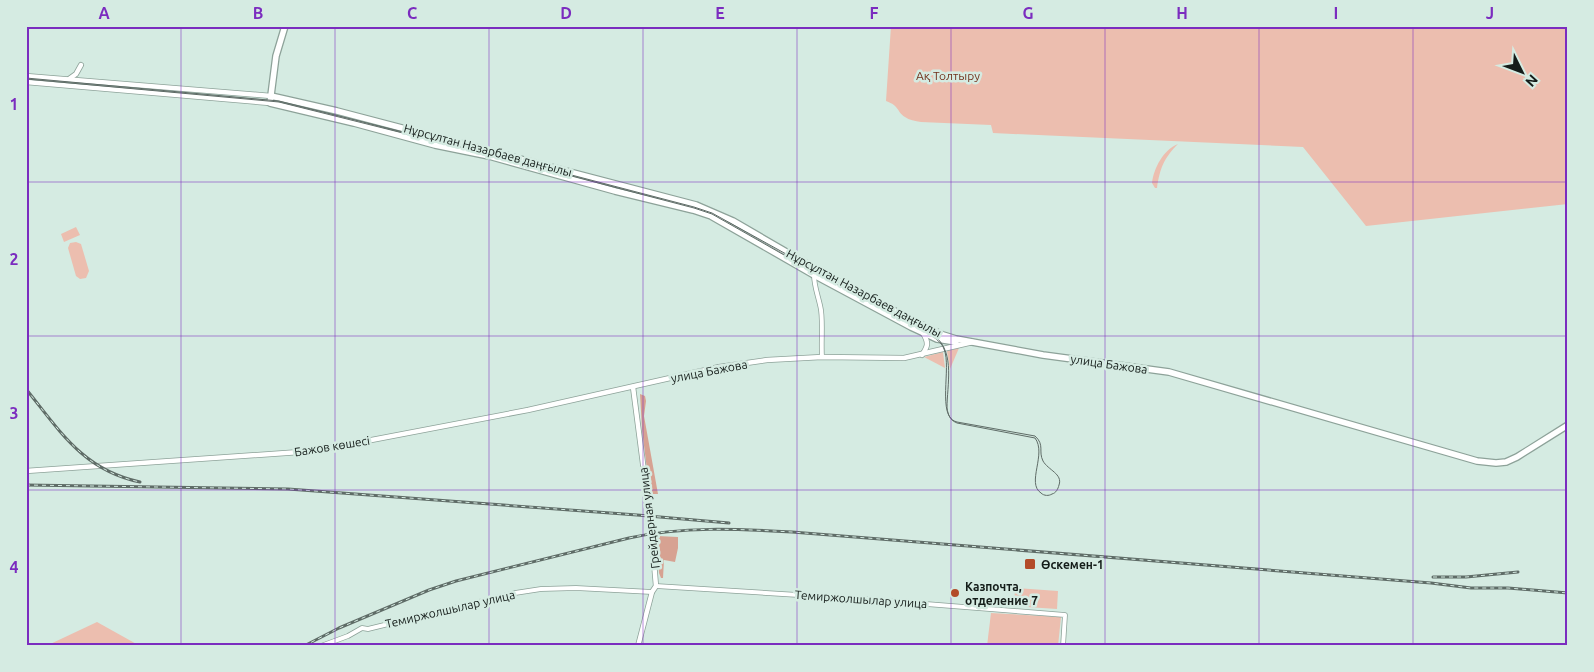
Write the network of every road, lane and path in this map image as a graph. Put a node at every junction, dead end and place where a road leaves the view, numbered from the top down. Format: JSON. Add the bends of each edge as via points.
{"nodes":[{"id":1,"x":284,"y":26,"type":"edge"},
{"id":2,"x":81,"y":66,"type":"dead end"},
{"id":3,"x":26,"y":76,"type":"edge"},
{"id":4,"x":69,"y":79,"type":"junction"},
{"id":5,"x":26,"y":82,"type":"edge"},
{"id":6,"x":79,"y":83,"type":"junction"},
{"id":7,"x":271,"y":96,"type":"junction"},
{"id":8,"x":270,"y":103,"type":"junction"},
{"id":9,"x":814,"y":268,"type":"junction"},
{"id":10,"x":814,"y":275,"type":"junction"},
{"id":11,"x":923,"y":333,"type":"junction"},
{"id":12,"x":973,"y":342,"type":"junction"},
{"id":13,"x":922,"y":355,"type":"junction"},
{"id":14,"x":822,"y":357,"type":"junction"},
{"id":15,"x":633,"y":387,"type":"junction"},
{"id":16,"x":1568,"y":425,"type":"edge"},
{"id":17,"x":26,"y":472,"type":"edge"},
{"id":18,"x":656,"y":586,"type":"junction"},
{"id":19,"x":652,"y":592,"type":"junction"},
{"id":20,"x":321,"y":646,"type":"edge"},
{"id":21,"x":638,"y":646,"type":"edge"},
{"id":22,"x":1063,"y":646,"type":"edge"}],
"edges":[{"from":1,"to":7,"type":"highway"},
{"from":2,"to":4,"type":"main road"},
{"from":3,"to":4,"type":"main road","name":"Нұрсұлтан Назарбаев даңғылы"},
{"from":4,"to":6,"type":"main road","name":"Нұрсұлтан Назарбаев даңғылы"},
{"from":5,"to":6,"type":"main road","name":"Нұрсұлтан Назарбаев даңғылы"},
{"from":6,"to":7,"type":"main road","name":"Нұрсұлтан Назарбаев даңғылы"},
{"from":6,"to":8,"type":"main road","name":"Нұрсұлтан Назарбаев даңғылы"},
{"from":7,"to":8,"type":"highway"},
{"from":7,"to":9,"type":"highway","name":"Нұрсұлтан Назарбаев даңғылы","via":[[696,204],[733,221]]},
{"from":8,"to":10,"type":"highway","name":"Нұрсұлтан Назарбаев даңғылы","via":[[694,210],[729,225]]},
{"from":9,"to":10,"type":"street"},
{"from":9,"to":12,"type":"highway","name":"Нұрсұлтан Назарбаев даңғылы","via":[[931,330]]},
{"from":10,"to":11,"type":"highway","name":"Нұрсұлтан Назарбаев даңғылы"},
{"from":10,"to":14,"type":"street","via":[[821,312]]},
{"from":11,"to":12,"type":"highway","name":"Нұрсұлтан Назарбаев даңғылы","via":[[937,339]]},
{"from":11,"to":13,"type":"main road","via":[[927,344]]},
{"from":12,"to":13,"type":"main road","name":"улица Бажова"},
{"from":12,"to":16,"type":"highway","name":"улица Бажова","via":[[1169,372],[1477,461],[1506,462]]},
{"from":13,"to":14,"type":"main road","name":"улица Бажова","via":[[898,358]]},
{"from":14,"to":15,"type":"main road","name":"улица Бажова","via":[[719,367]]},
{"from":15,"to":17,"type":"main road","name":"Бажов көшесі","via":[[314,451]]},
{"from":15,"to":18,"type":"main road","name":"Грейдерная улица","bridge":true},
{"from":18,"to":19,"type":"main road","name":"Грейдерная улица"},
{"from":18,"to":22,"type":"street","name":"Темиржолшылар улица","via":[[1065,615]]},
{"from":19,"to":20,"type":"street","name":"Темиржолшылар улица","via":[[576,588],[516,593],[362,628]]},
{"from":19,"to":21,"type":"main road","name":"Грейдерная улица"}]}
